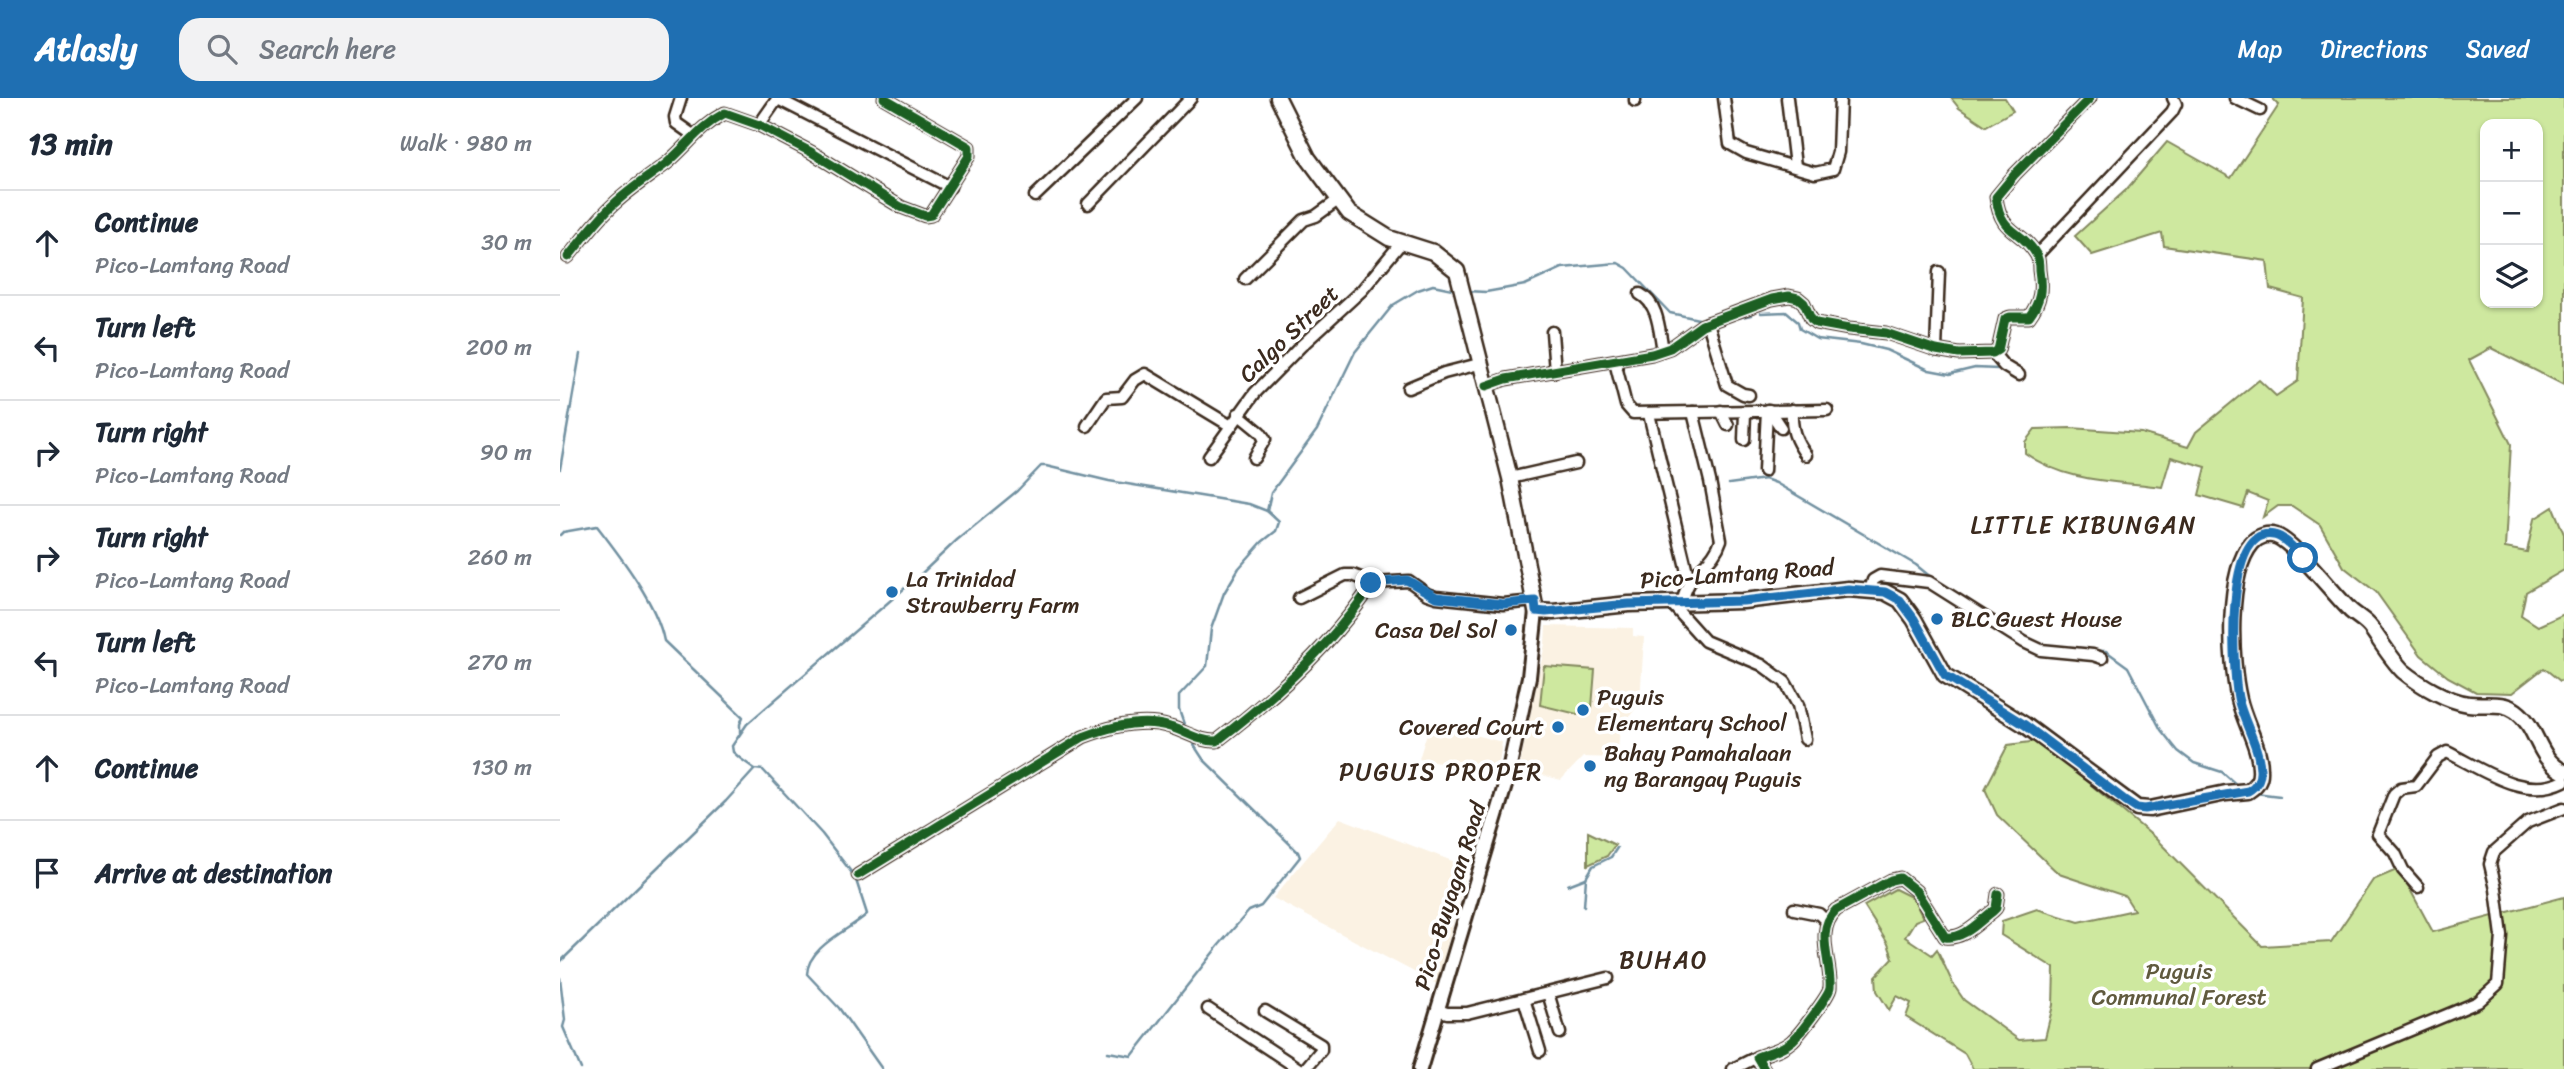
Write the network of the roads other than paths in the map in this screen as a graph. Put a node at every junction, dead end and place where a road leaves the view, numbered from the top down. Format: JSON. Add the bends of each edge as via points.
{"nodes":[{"id":1,"x":681,"y":98,"type":"edge"},
{"id":2,"x":778,"y":98,"type":"edge"},
{"id":3,"x":884,"y":98,"type":"edge"},
{"id":4,"x":1137,"y":98,"type":"edge"},
{"id":5,"x":1191,"y":98,"type":"edge"},
{"id":6,"x":1278,"y":98,"type":"edge"},
{"id":7,"x":1724,"y":98,"type":"edge"},
{"id":8,"x":1787,"y":98,"type":"edge"},
{"id":9,"x":1840,"y":98,"type":"edge"},
{"id":10,"x":2090,"y":98,"type":"edge"},
{"id":11,"x":2235,"y":98,"type":"edge"},
{"id":12,"x":2177,"y":100,"type":"edge"},
{"id":13,"x":2260,"y":110,"type":"dead end"},
{"id":14,"x":759,"y":125,"type":"junction"},
{"id":15,"x":693,"y":135,"type":"junction"},
{"id":16,"x":1795,"y":166,"type":"junction"},
{"id":17,"x":950,"y":187,"type":"junction"},
{"id":18,"x":1035,"y":196,"type":"dead end"},
{"id":19,"x":1338,"y":200,"type":"junction"},
{"id":20,"x":1088,"y":205,"type":"dead end"},
{"id":21,"x":1401,"y":243,"type":"junction"},
{"id":22,"x":2037,"y":255,"type":"junction"},
{"id":23,"x":568,"y":257,"type":"dead end"},
{"id":24,"x":1939,"y":272,"type":"dead end"},
{"id":25,"x":1245,"y":279,"type":"dead end"},
{"id":26,"x":1640,"y":294,"type":"dead end"},
{"id":27,"x":1708,"y":323,"type":"junction"},
{"id":28,"x":1552,"y":332,"type":"dead end"},
{"id":29,"x":1663,"y":350,"type":"junction"},
{"id":30,"x":1936,"y":351,"type":"junction"},
{"id":31,"x":1993,"y":353,"type":"junction"},
{"id":32,"x":1615,"y":362,"type":"junction"},
{"id":33,"x":1479,"y":364,"type":"junction"},
{"id":34,"x":1555,"y":372,"type":"junction"},
{"id":35,"x":2019,"y":374,"type":"dead end"},
{"id":36,"x":1486,"y":386,"type":"junction"},
{"id":37,"x":1408,"y":388,"type":"dead end"},
{"id":38,"x":1749,"y":395,"type":"dead end"},
{"id":39,"x":1768,"y":410,"type":"junction"},
{"id":40,"x":1792,"y":410,"type":"junction"},
{"id":41,"x":1827,"y":410,"type":"dead end"},
{"id":42,"x":1721,"y":411,"type":"junction"},
{"id":43,"x":1692,"y":412,"type":"junction"},
{"id":44,"x":1745,"y":412,"type":"junction"},
{"id":45,"x":1238,"y":414,"type":"junction"},
{"id":46,"x":1649,"y":414,"type":"junction"},
{"id":47,"x":1728,"y":425,"type":"dead end"},
{"id":48,"x":1087,"y":426,"type":"dead end"},
{"id":49,"x":1231,"y":426,"type":"junction"},
{"id":50,"x":1781,"y":428,"type":"dead end"},
{"id":51,"x":1744,"y":440,"type":"dead end"},
{"id":52,"x":1806,"y":455,"type":"dead end"},
{"id":53,"x":1209,"y":457,"type":"dead end"},
{"id":54,"x":1254,"y":458,"type":"dead end"},
{"id":55,"x":1576,"y":463,"type":"dead end"},
{"id":56,"x":1764,"y":471,"type":"dead end"},
{"id":57,"x":1510,"y":478,"type":"junction"},
{"id":58,"x":1689,"y":580,"type":"junction"},
{"id":59,"x":1373,"y":583,"type":"junction"},
{"id":60,"x":1870,"y":590,"type":"junction"},
{"id":61,"x":1299,"y":598,"type":"dead end"},
{"id":62,"x":1677,"y":603,"type":"junction"},
{"id":63,"x":1536,"y":606,"type":"junction"},
{"id":64,"x":2102,"y":658,"type":"dead end"},
{"id":65,"x":1805,"y":739,"type":"dead end"},
{"id":66,"x":2564,"y":772,"type":"edge"},
{"id":67,"x":2564,"y":781,"type":"edge"},
{"id":68,"x":2564,"y":808,"type":"edge"},
{"id":69,"x":858,"y":875,"type":"dead end"},
{"id":70,"x":2418,"y":887,"type":"dead end"},
{"id":71,"x":1998,"y":894,"type":"dead end"},
{"id":72,"x":1794,"y":909,"type":"dead end"},
{"id":73,"x":1827,"y":922,"type":"junction"},
{"id":74,"x":1608,"y":978,"type":"dead end"},
{"id":75,"x":1548,"y":993,"type":"junction"},
{"id":76,"x":1524,"y":999,"type":"junction"},
{"id":77,"x":1208,"y":1009,"type":"dead end"},
{"id":78,"x":1442,"y":1011,"type":"junction"},
{"id":79,"x":1265,"y":1012,"type":"dead end"},
{"id":80,"x":1560,"y":1032,"type":"dead end"},
{"id":81,"x":1540,"y":1051,"type":"dead end"},
{"id":82,"x":1757,"y":1057,"type":"junction"},
{"id":83,"x":1299,"y":1069,"type":"edge"},
{"id":84,"x":1305,"y":1069,"type":"edge"},
{"id":85,"x":1420,"y":1069,"type":"edge"},
{"id":86,"x":1733,"y":1069,"type":"edge"},
{"id":87,"x":1764,"y":1069,"type":"edge"},
{"id":88,"x":2316,"y":1069,"type":"edge"}],
"edges":[{"from":1,"to":15,"type":"street","via":[[676,123]]},
{"from":2,"to":14,"type":"street"},
{"from":2,"to":17,"type":"street"},
{"from":3,"to":17,"type":"street","via":[[969,147],[969,156]]},
{"from":4,"to":18,"type":"street"},
{"from":5,"to":20,"type":"street"},
{"from":6,"to":19,"type":"main road","via":[[1308,158]]},
{"from":7,"to":16,"type":"street","via":[[1730,144]]},
{"from":8,"to":16,"type":"street"},
{"from":9,"to":16,"type":"street","via":[[1833,169],[1815,173]]},
{"from":10,"to":22,"type":"street","via":[[1996,197],[2005,225]]},
{"from":11,"to":13,"type":"street"},
{"from":12,"to":22,"type":"street","via":[[2172,112]]},
{"from":14,"to":15,"type":"street","via":[[725,113]]},
{"from":14,"to":17,"type":"street","via":[[925,216],[933,214]]},
{"from":15,"to":23,"type":"street","via":[[669,161],[601,216]]},
{"from":19,"to":21,"type":"main road","via":[[1349,213]]},
{"from":19,"to":25,"type":"street","via":[[1304,220]]},
{"from":21,"to":33,"type":"main road","via":[[1433,252],[1457,271]]},
{"from":21,"to":45,"type":"street","name":"Calgo Street","via":[[1362,290],[1286,360]]},
{"from":22,"to":31,"type":"street","via":[[2040,298],[2029,317],[2005,319]]},
{"from":24,"to":30,"type":"street"},
{"from":26,"to":29,"type":"street","via":[[1654,308]]},
{"from":27,"to":29,"type":"street"},
{"from":27,"to":30,"type":"street","via":[[1788,296],[1804,303],[1816,323],[1886,333]]},
{"from":27,"to":38,"type":"street","via":[[1727,385]]},
{"from":28,"to":34,"type":"street"},
{"from":29,"to":32,"type":"street"},
{"from":30,"to":31,"type":"street"},
{"from":31,"to":35,"type":"street"},
{"from":32,"to":34,"type":"street"},
{"from":32,"to":46,"type":"street","via":[[1627,409]]},
{"from":33,"to":36,"type":"main road"},
{"from":33,"to":37,"type":"street"},
{"from":34,"to":36,"type":"street"},
{"from":36,"to":57,"type":"main road"},
{"from":39,"to":40,"type":"street"},
{"from":39,"to":44,"type":"street"},
{"from":39,"to":50,"type":"street"},
{"from":39,"to":56,"type":"street"},
{"from":40,"to":41,"type":"street"},
{"from":40,"to":52,"type":"street","via":[[1793,433]]},
{"from":42,"to":43,"type":"street"},
{"from":42,"to":44,"type":"street"},
{"from":42,"to":47,"type":"street"},
{"from":43,"to":46,"type":"street"},
{"from":43,"to":58,"type":"street","via":[[1720,544]]},
{"from":44,"to":51,"type":"street"},
{"from":45,"to":49,"type":"street","name":"Calgo Street"},
{"from":45,"to":54,"type":"street","via":[[1265,439]]},
{"from":46,"to":58,"type":"street"},
{"from":48,"to":49,"type":"street","via":[[1106,398],[1122,397],[1145,374]]},
{"from":49,"to":53,"type":"street","name":"Calgo Street"},
{"from":55,"to":57,"type":"street"},
{"from":57,"to":63,"type":"main road"},
{"from":58,"to":62,"type":"street"},
{"from":59,"to":61,"type":"street","via":[[1345,575]]},
{"from":59,"to":63,"type":"street","via":[[1407,580],[1436,597]]},
{"from":59,"to":69,"type":"street","via":[[1355,611],[1296,674],[1217,741],[1207,742],[1156,724],[1101,730]]},
{"from":60,"to":62,"type":"main road","name":"Pico-Lamtang Road"},
{"from":60,"to":64,"type":"street","via":[[1881,576],[1929,582],[2041,650]]},
{"from":60,"to":66,"type":"main road","name":"Pico-Lamtang Road","via":[[1900,600],[1945,675],[2025,725],[2137,808],[2150,809],[2248,791],[2259,779],[2258,754],[2238,698],[2234,611],[2238,575],[2247,552],[2257,538],[2274,535],[2368,625],[2403,670],[2452,699],[2512,708],[2527,723],[2546,759]]},
{"from":62,"to":63,"type":"main road","name":"Pico-Lamtang Road","via":[[1553,612]]},
{"from":62,"to":65,"type":"street","via":[[1683,620],[1705,641],[1762,665],[1785,682],[1798,705]]},
{"from":63,"to":78,"type":"main road","name":"Pico-Buyagan Road","via":[[1529,677],[1507,779]]},
{"from":67,"to":70,"type":"street","via":[[2529,788],[2447,752],[2438,757],[2416,786],[2394,794],[2378,834]]},
{"from":68,"to":88,"type":"street","via":[[2528,822],[2494,852],[2490,864],[2502,936],[2498,984],[2479,1002]]},
{"from":71,"to":73,"type":"street","via":[[1993,911],[1965,933],[1949,938],[1911,885],[1897,878],[1836,910]]},
{"from":72,"to":73,"type":"street","via":[[1819,914]]},
{"from":73,"to":82,"type":"street","via":[[1828,994],[1791,1041]]},
{"from":74,"to":75,"type":"street"},
{"from":75,"to":76,"type":"street"},
{"from":75,"to":80,"type":"street"},
{"from":76,"to":78,"type":"street","via":[[1466,1013]]},
{"from":76,"to":81,"type":"street"},
{"from":77,"to":83,"type":"street"},
{"from":78,"to":85,"type":"main road","name":"Pico-Buyagan Road"},
{"from":79,"to":84,"type":"street","via":[[1321,1045]]},
{"from":82,"to":86,"type":"street"},
{"from":82,"to":87,"type":"street"}]}
